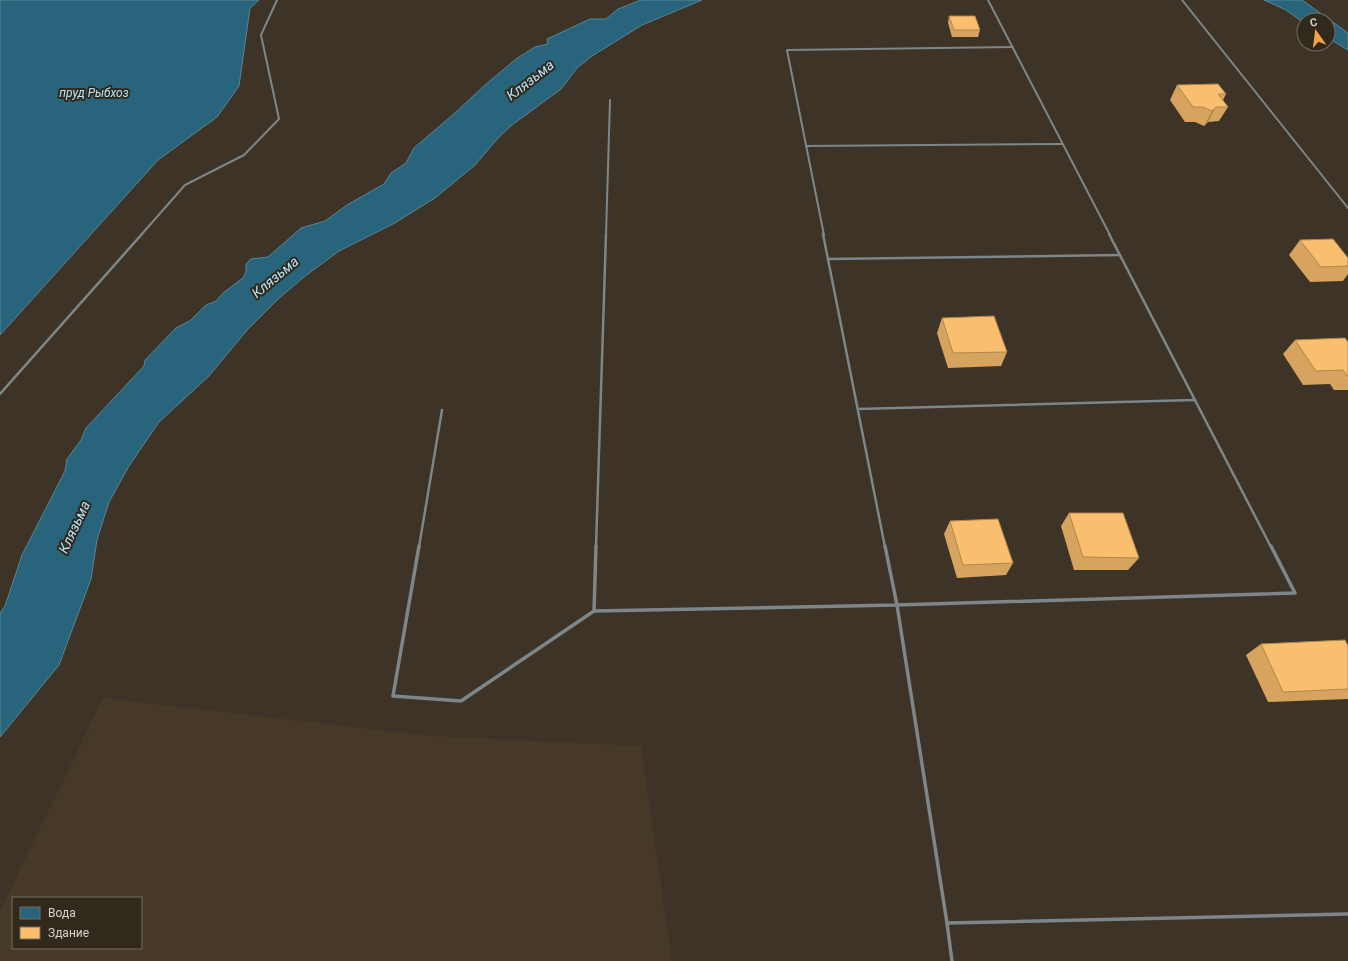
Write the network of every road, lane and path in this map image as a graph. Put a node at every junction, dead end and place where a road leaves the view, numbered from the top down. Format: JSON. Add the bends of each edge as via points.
{"nodes":[{"id":1,"x":277,"y":0,"type":"edge"},
{"id":2,"x":988,"y":0,"type":"edge"},
{"id":3,"x":1182,"y":0,"type":"edge"},
{"id":4,"x":1013,"y":47,"type":"junction"},
{"id":5,"x":610,"y":100,"type":"dead end"},
{"id":6,"x":1062,"y":144,"type":"junction"},
{"id":7,"x":806,"y":146,"type":"junction"},
{"id":8,"x":1348,"y":208,"type":"edge"},
{"id":9,"x":1120,"y":255,"type":"junction"},
{"id":10,"x":828,"y":259,"type":"junction"},
{"id":11,"x":0,"y":394,"type":"edge"},
{"id":12,"x":1195,"y":400,"type":"junction"},
{"id":13,"x":858,"y":409,"type":"junction"},
{"id":14,"x":442,"y":410,"type":"dead end"},
{"id":15,"x":897,"y":605,"type":"junction"},
{"id":16,"x":594,"y":611,"type":"junction"},
{"id":17,"x":1348,"y":914,"type":"edge"},
{"id":18,"x":947,"y":923,"type":"junction"},
{"id":19,"x":952,"y":961,"type":"edge"}],
"edges":[{"from":1,"to":11,"type":"lane","via":[[261,35],[279,119],[244,155],[185,185]]},
{"from":2,"to":4,"type":"lane"},
{"from":3,"to":8,"type":"lane"},
{"from":4,"to":6,"type":"lane"},
{"from":4,"to":7,"type":"lane","via":[[787,50]]},
{"from":5,"to":16,"type":"lane"},
{"from":6,"to":7,"type":"lane"},
{"from":6,"to":9,"type":"lane"},
{"from":7,"to":10,"type":"lane"},
{"from":9,"to":10,"type":"lane"},
{"from":9,"to":12,"type":"lane"},
{"from":10,"to":13,"type":"lane"},
{"from":12,"to":13,"type":"lane"},
{"from":12,"to":15,"type":"lane","via":[[1295,592]]},
{"from":13,"to":15,"type":"lane"},
{"from":14,"to":16,"type":"lane","via":[[393,696],[461,701]]},
{"from":15,"to":16,"type":"lane"},
{"from":15,"to":18,"type":"lane"},
{"from":17,"to":18,"type":"lane"},
{"from":18,"to":19,"type":"lane"}]}
